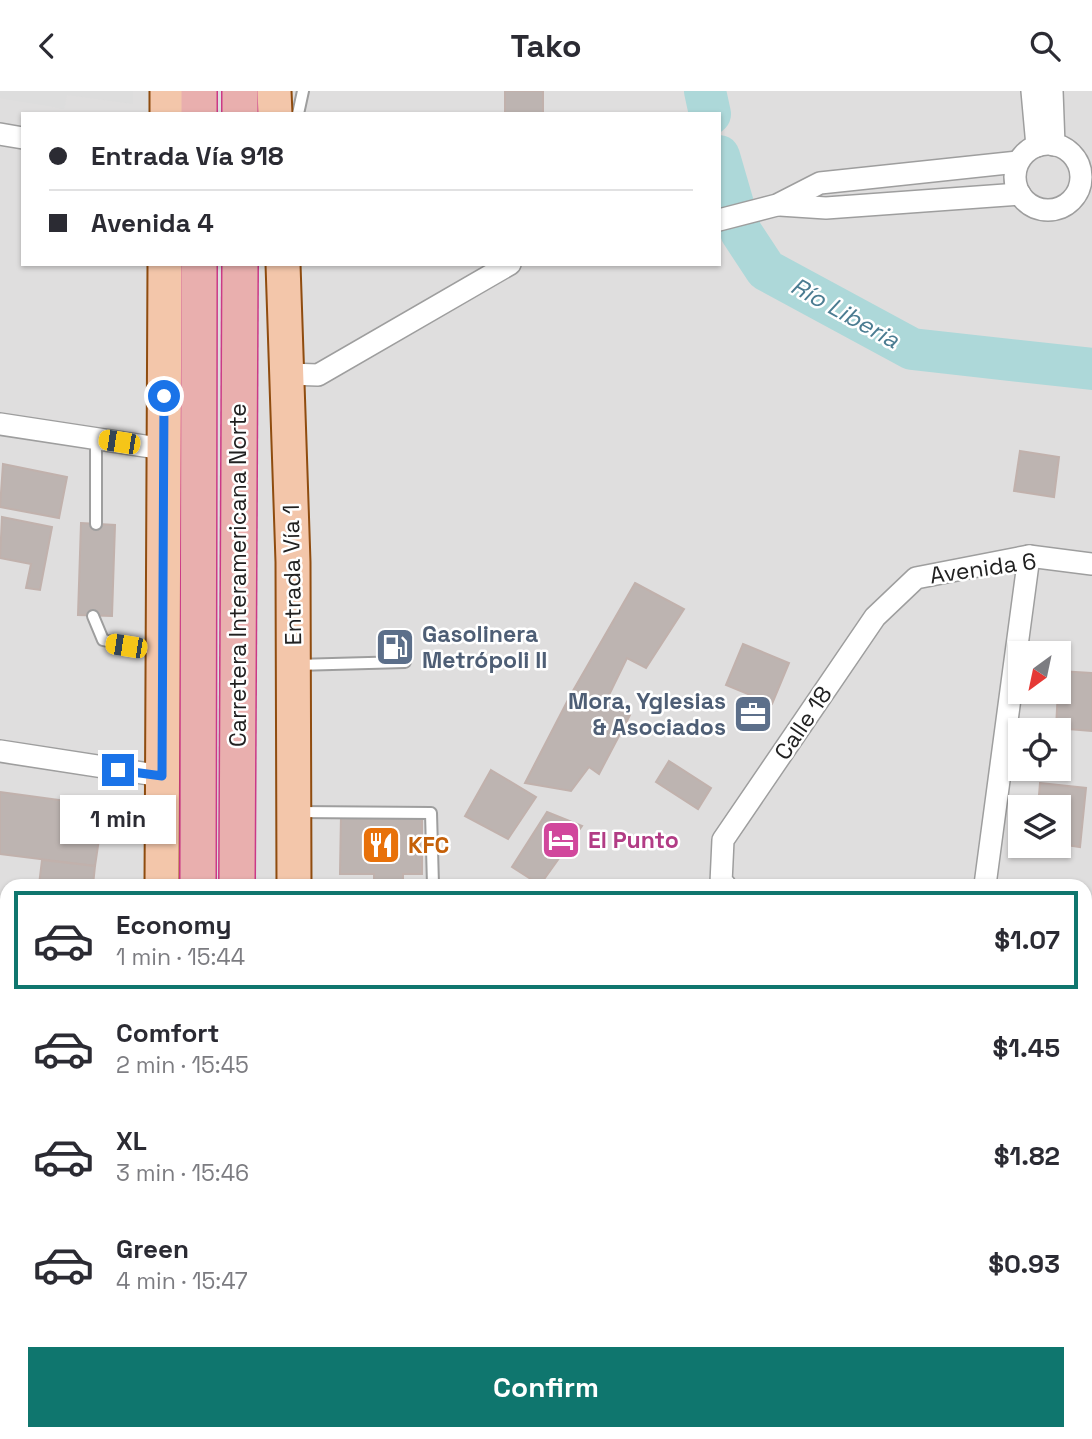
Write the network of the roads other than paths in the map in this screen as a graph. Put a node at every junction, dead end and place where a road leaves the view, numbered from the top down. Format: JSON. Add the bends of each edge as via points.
{"nodes":[{"id":1,"x":167,"y":91,"type":"edge"},
{"id":2,"x":199,"y":91,"type":"edge"},
{"id":3,"x":240,"y":91,"type":"edge"},
{"id":4,"x":274,"y":91,"type":"edge"},
{"id":5,"x":303,"y":91,"type":"edge"},
{"id":6,"x":1032,"y":91,"type":"edge"},
{"id":7,"x":1052,"y":91,"type":"edge"},
{"id":8,"x":167,"y":112,"type":"edge"},
{"id":9,"x":199,"y":112,"type":"edge"},
{"id":10,"x":240,"y":112,"type":"edge"},
{"id":11,"x":275,"y":112,"type":"edge"},
{"id":12,"x":298,"y":112,"type":"edge"},
{"id":13,"x":0,"y":134,"type":"edge"},
{"id":14,"x":21,"y":138,"type":"edge"},
{"id":15,"x":1046,"y":145,"type":"junction"},
{"id":16,"x":1018,"y":162,"type":"junction"},
{"id":17,"x":1086,"y":163,"type":"edge"},
{"id":18,"x":1085,"y":190,"type":"edge"},
{"id":19,"x":1020,"y":194,"type":"junction"},
{"id":20,"x":770,"y":207,"type":"junction"},
{"id":21,"x":721,"y":219,"type":"edge"},
{"id":22,"x":165,"y":266,"type":"edge"},
{"id":23,"x":198,"y":266,"type":"edge"},
{"id":24,"x":240,"y":266,"type":"edge"},
{"id":25,"x":282,"y":266,"type":"edge"},
{"id":26,"x":507,"y":266,"type":"edge"},
{"id":27,"x":288,"y":374,"type":"junction"},
{"id":28,"x":0,"y":424,"type":"edge"},
{"id":29,"x":96,"y":438,"type":"junction"},
{"id":30,"x":163,"y":449,"type":"junction"},
{"id":31,"x":96,"y":524,"type":"dead end"},
{"id":32,"x":1029,"y":556,"type":"junction"},
{"id":33,"x":1092,"y":564,"type":"edge"},
{"id":34,"x":916,"y":578,"type":"joint"},
{"id":35,"x":93,"y":615,"type":"dead end"},
{"id":36,"x":161,"y":647,"type":"junction"},
{"id":37,"x":405,"y":661,"type":"dead end"},
{"id":38,"x":293,"y":665,"type":"junction"},
{"id":39,"x":0,"y":751,"type":"edge"},
{"id":40,"x":162,"y":776,"type":"junction"},
{"id":41,"x":293,"y":812,"type":"junction"},
{"id":42,"x":162,"y":879,"type":"edge"},
{"id":43,"x":198,"y":879,"type":"edge"},
{"id":44,"x":237,"y":879,"type":"edge"},
{"id":45,"x":294,"y":879,"type":"edge"},
{"id":46,"x":433,"y":879,"type":"edge"},
{"id":47,"x":723,"y":879,"type":"edge"},
{"id":48,"x":986,"y":879,"type":"edge"}],
"edges":[{"from":1,"to":8,"type":"main road"},
{"from":2,"to":9,"type":"highway"},
{"from":3,"to":10,"type":"highway"},
{"from":4,"to":11,"type":"main road"},
{"from":5,"to":12,"type":"lane"},
{"from":6,"to":15,"type":"street"},
{"from":7,"to":15,"type":"street"},
{"from":13,"to":14,"type":"street"},
{"from":15,"to":16,"type":"street","via":[[1024,152]]},
{"from":15,"to":17,"type":"street","via":[[1067,150]]},
{"from":16,"to":19,"type":"street","via":[[1015,183]]},
{"from":16,"to":20,"type":"street","via":[[820,183]]},
{"from":17,"to":18,"type":"street","via":[[1082,174]]},
{"from":18,"to":19,"type":"street","via":[[1068,203],[1047,209],[1036,207]]},
{"from":19,"to":20,"type":"street","via":[[826,208]]},
{"from":20,"to":21,"type":"street"},
{"from":22,"to":30,"type":"main road"},
{"from":23,"to":43,"type":"highway","name":"Carretera Interamericana Norte"},
{"from":24,"to":44,"type":"highway","name":"Carretera Interamericana Norte"},
{"from":25,"to":27,"type":"main road","name":"Entrada Vía 1"},
{"from":26,"to":27,"type":"street","via":[[318,375]]},
{"from":27,"to":38,"type":"main road","name":"Entrada Vía 1"},
{"from":28,"to":29,"type":"street"},
{"from":29,"to":30,"type":"street"},
{"from":29,"to":31,"type":"lane"},
{"from":30,"to":36,"type":"main road"},
{"from":32,"to":33,"type":"street","name":"Avenida 6"},
{"from":32,"to":34,"type":"street","name":"Avenida 6"},
{"from":32,"to":48,"type":"street"},
{"from":34,"to":47,"type":"street","name":"Calle 18","via":[[875,617],[723,840]]},
{"from":35,"to":36,"type":"lane","via":[[103,640],[142,649]]},
{"from":36,"to":40,"type":"main road"},
{"from":37,"to":38,"type":"lane"},
{"from":38,"to":41,"type":"main road","name":"Entrada Vía 1"},
{"from":39,"to":40,"type":"street"},
{"from":40,"to":42,"type":"main road"},
{"from":41,"to":45,"type":"main road","name":"Entrada Vía 1"},
{"from":41,"to":46,"type":"lane","via":[[432,813]]}]}
